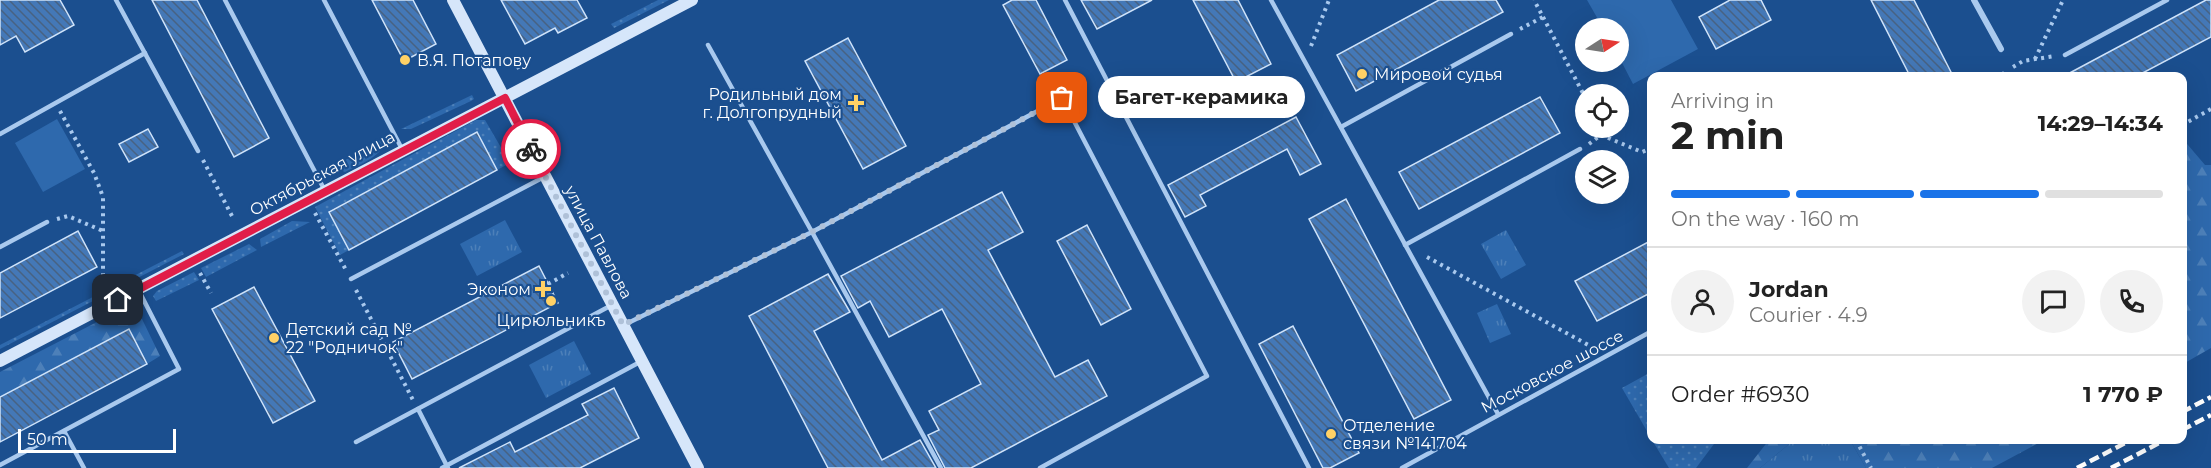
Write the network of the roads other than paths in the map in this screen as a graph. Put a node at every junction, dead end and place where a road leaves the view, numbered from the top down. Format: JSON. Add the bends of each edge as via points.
{"nodes":[{"id":1,"x":116,"y":0,"type":"edge"},
{"id":2,"x":225,"y":0,"type":"edge"},
{"id":3,"x":324,"y":0,"type":"edge"},
{"id":4,"x":453,"y":0,"type":"edge"},
{"id":5,"x":1065,"y":0,"type":"edge"},
{"id":6,"x":1271,"y":0,"type":"edge"},
{"id":7,"x":1974,"y":0,"type":"edge"},
{"id":8,"x":2167,"y":0,"type":"edge"},
{"id":9,"x":685,"y":2,"type":"edge"},
{"id":10,"x":1511,"y":34,"type":"road end"},
{"id":11,"x":708,"y":45,"type":"dead end"},
{"id":12,"x":2001,"y":49,"type":"dead end"},
{"id":13,"x":145,"y":53,"type":"junction"},
{"id":14,"x":2065,"y":55,"type":"road end"},
{"id":15,"x":505,"y":98,"type":"junction"},
{"id":16,"x":1341,"y":127,"type":"junction"},
{"id":17,"x":0,"y":134,"type":"edge"},
{"id":18,"x":1581,"y":148,"type":"road end"},
{"id":19,"x":402,"y":149,"type":"junction"},
{"id":20,"x":198,"y":151,"type":"road end"},
{"id":21,"x":546,"y":176,"type":"junction"},
{"id":22,"x":325,"y":189,"type":"junction"},
{"id":23,"x":47,"y":222,"type":"road end"},
{"id":24,"x":812,"y":232,"type":"junction"},
{"id":25,"x":1405,"y":245,"type":"junction"},
{"id":26,"x":0,"y":247,"type":"edge"},
{"id":27,"x":351,"y":279,"type":"road end"},
{"id":28,"x":138,"y":290,"type":"junction"},
{"id":29,"x":613,"y":304,"type":"junction"},
{"id":30,"x":623,"y":325,"type":"junction"},
{"id":31,"x":1647,"y":334,"type":"edge"},
{"id":32,"x":0,"y":361,"type":"edge"},
{"id":33,"x":642,"y":361,"type":"junction"},
{"id":34,"x":418,"y":409,"type":"junction"},
{"id":35,"x":1498,"y":414,"type":"junction"},
{"id":36,"x":64,"y":431,"type":"junction"},
{"id":37,"x":356,"y":442,"type":"dead end"},
{"id":38,"x":0,"y":465,"type":"edge"},
{"id":39,"x":445,"y":467,"type":"edge"},
{"id":40,"x":84,"y":468,"type":"edge"},
{"id":41,"x":698,"y":468,"type":"edge"},
{"id":42,"x":941,"y":468,"type":"edge"},
{"id":43,"x":1040,"y":468,"type":"edge"},
{"id":44,"x":1309,"y":468,"type":"edge"},
{"id":45,"x":1402,"y":468,"type":"edge"}],
"edges":[{"from":1,"to":13,"type":"lane"},
{"from":2,"to":22,"type":"lane"},
{"from":3,"to":19,"type":"lane"},
{"from":4,"to":15,"type":"street","name":"улица Павлова"},
{"from":5,"to":44,"type":"lane"},
{"from":6,"to":16,"type":"lane"},
{"from":7,"to":12,"type":"street"},
{"from":8,"to":14,"type":"lane"},
{"from":9,"to":15,"type":"street","name":"Октябрьская улица"},
{"from":10,"to":16,"type":"lane"},
{"from":11,"to":24,"type":"lane"},
{"from":13,"to":17,"type":"lane"},
{"from":13,"to":20,"type":"lane"},
{"from":15,"to":19,"type":"street","name":"Октябрьская улица"},
{"from":15,"to":21,"type":"street","name":"улица Павлова"},
{"from":16,"to":25,"type":"lane"},
{"from":18,"to":25,"type":"lane"},
{"from":19,"to":22,"type":"street","name":"Октябрьская улица"},
{"from":21,"to":27,"type":"lane"},
{"from":21,"to":29,"type":"street","name":"улица Павлова"},
{"from":22,"to":28,"type":"street","name":"Октябрьская улица"},
{"from":23,"to":26,"type":"lane"},
{"from":24,"to":30,"type":"lane"},
{"from":24,"to":42,"type":"lane"},
{"from":24,"to":43,"type":"lane","via":[[1062,98],[1207,376]]},
{"from":25,"to":35,"type":"lane"},
{"from":28,"to":32,"type":"street","name":"Октябрьская улица"},
{"from":28,"to":36,"type":"lane","via":[[179,369]]},
{"from":29,"to":30,"type":"street","name":"улица Павлова"},
{"from":29,"to":34,"type":"lane"},
{"from":30,"to":33,"type":"street","name":"улица Павлова"},
{"from":31,"to":35,"type":"lane","name":"Московское шоссе"},
{"from":33,"to":39,"type":"lane"},
{"from":33,"to":41,"type":"street","name":"улица Павлова"},
{"from":34,"to":37,"type":"lane"},
{"from":34,"to":39,"type":"lane"},
{"from":35,"to":45,"type":"lane","name":"Московское шоссе"},
{"from":36,"to":38,"type":"lane"},
{"from":36,"to":40,"type":"lane"}]}
